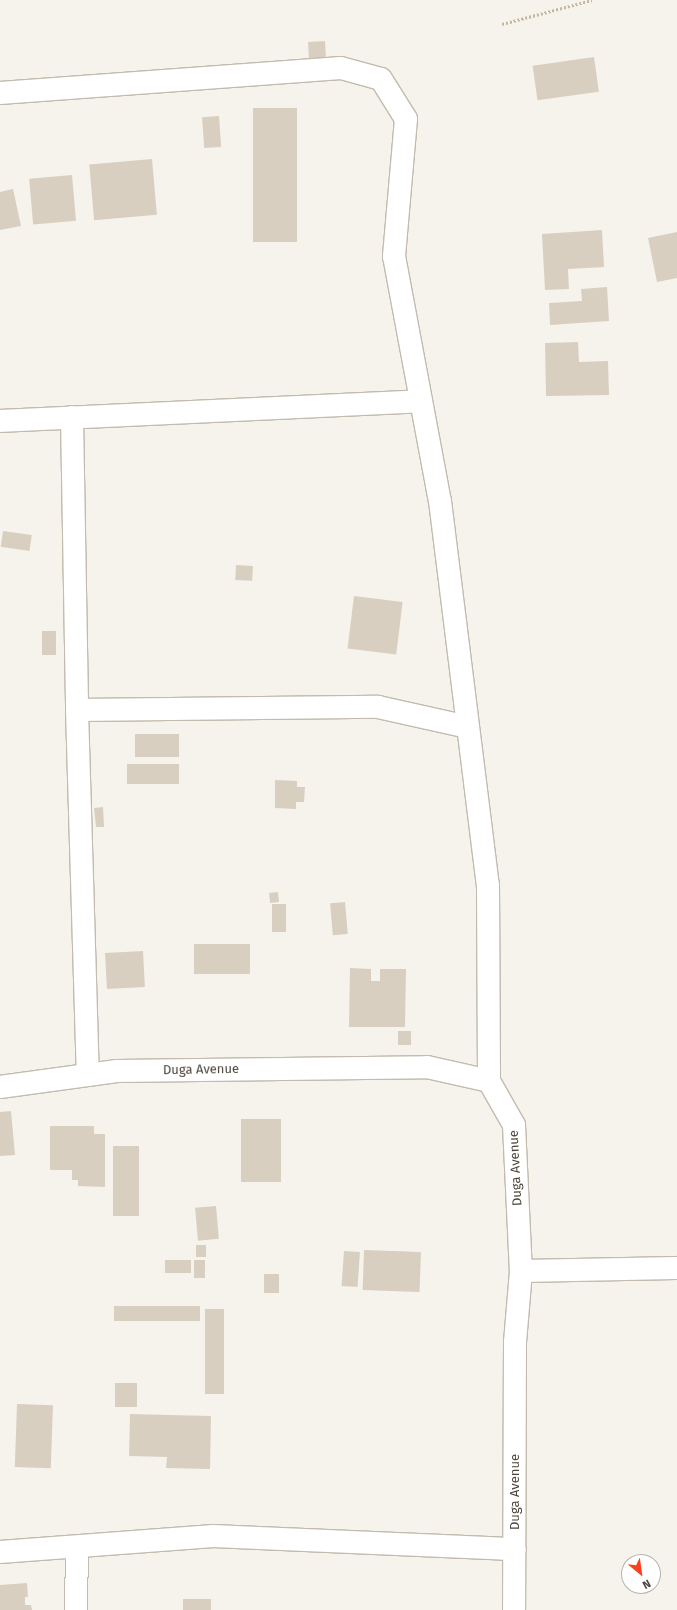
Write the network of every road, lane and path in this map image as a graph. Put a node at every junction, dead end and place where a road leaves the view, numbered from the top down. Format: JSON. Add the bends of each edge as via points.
{"nodes":[{"id":1,"x":592,"y":0,"type":"edge"},
{"id":2,"x":502,"y":24,"type":"dead end"},
{"id":3,"x":0,"y":93,"type":"edge"},
{"id":4,"x":421,"y":401,"type":"junction"},
{"id":5,"x":72,"y":417,"type":"junction"},
{"id":6,"x":0,"y":421,"type":"edge"},
{"id":7,"x":77,"y":710,"type":"junction"},
{"id":8,"x":468,"y":727,"type":"junction"},
{"id":9,"x":88,"y":1075,"type":"junction"},
{"id":10,"x":489,"y":1081,"type":"junction"},
{"id":11,"x":0,"y":1087,"type":"edge"},
{"id":12,"x":677,"y":1268,"type":"edge"},
{"id":13,"x":521,"y":1271,"type":"junction"},
{"id":14,"x":77,"y":1547,"type":"junction"},
{"id":15,"x":515,"y":1549,"type":"junction"},
{"id":16,"x":0,"y":1552,"type":"edge"},
{"id":17,"x":76,"y":1610,"type":"edge"},
{"id":18,"x":514,"y":1610,"type":"edge"}],
"edges":[{"from":1,"to":2,"type":"path"},
{"from":3,"to":4,"type":"street","via":[[341,68],[381,79],[406,119],[394,256]]},
{"from":4,"to":5,"type":"street"},
{"from":4,"to":8,"type":"street","via":[[440,501]]},
{"from":5,"to":6,"type":"street"},
{"from":5,"to":7,"type":"street"},
{"from":7,"to":8,"type":"street","via":[[378,707]]},
{"from":7,"to":9,"type":"street"},
{"from":8,"to":10,"type":"street","via":[[488,885]]},
{"from":9,"to":10,"type":"street","name":"Duga Avenue","via":[[117,1071],[427,1067]]},
{"from":9,"to":11,"type":"street","name":"Duga Avenue"},
{"from":10,"to":13,"type":"street","name":"Duga Avenue","via":[[514,1124]]},
{"from":12,"to":13,"type":"street"},
{"from":13,"to":15,"type":"street","name":"Duga Avenue","via":[[515,1342]]},
{"from":14,"to":15,"type":"street","via":[[213,1536]]},
{"from":14,"to":16,"type":"street"},
{"from":14,"to":17,"type":"street"},
{"from":15,"to":18,"type":"street","name":"Duga Avenue"}]}
